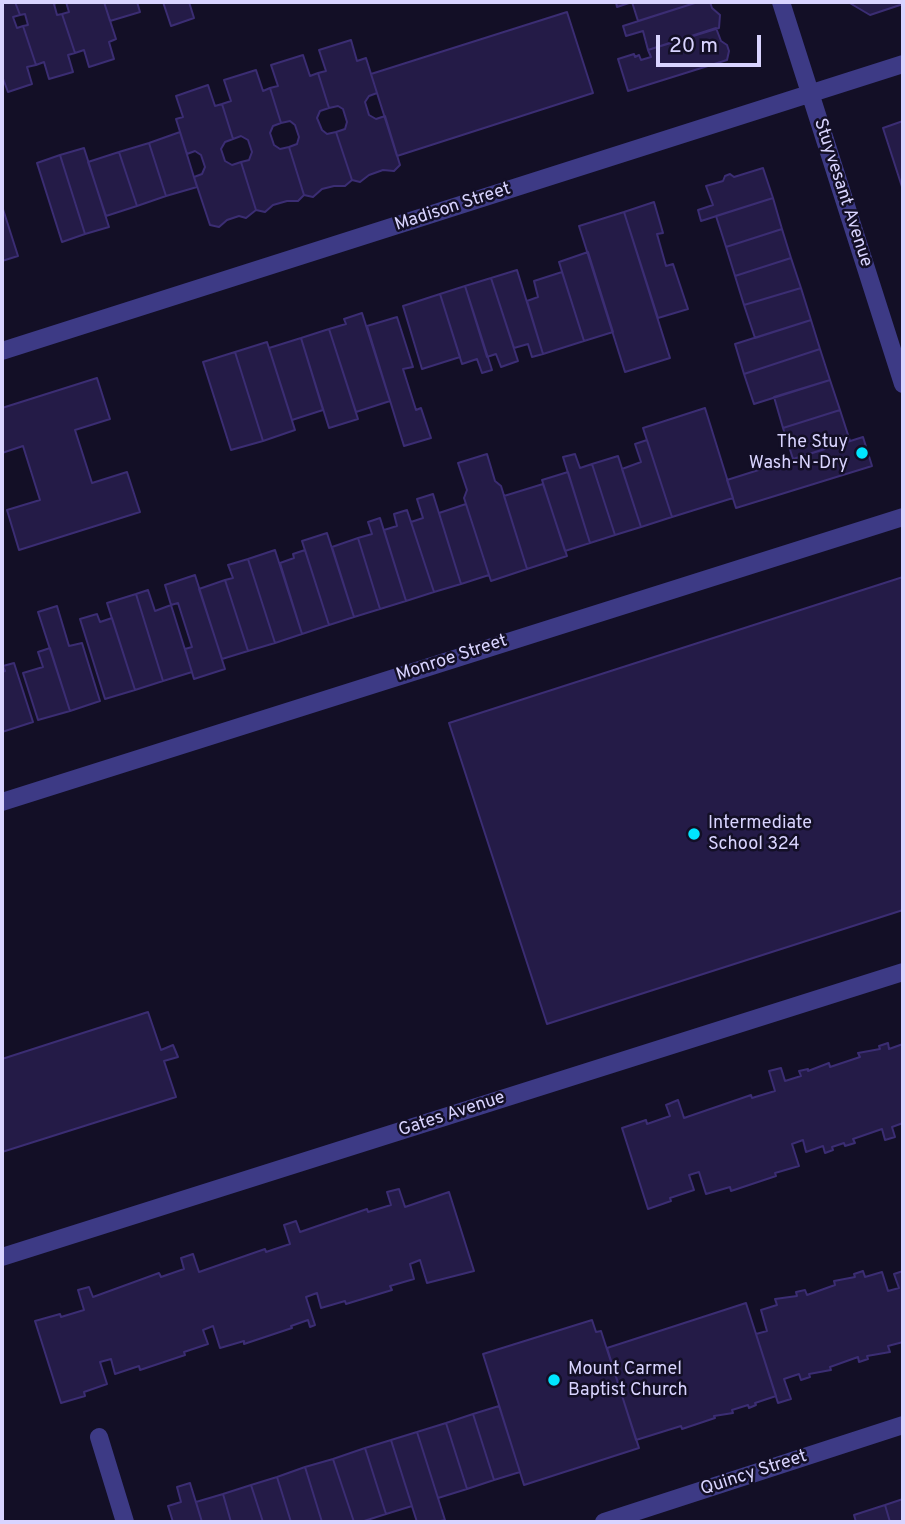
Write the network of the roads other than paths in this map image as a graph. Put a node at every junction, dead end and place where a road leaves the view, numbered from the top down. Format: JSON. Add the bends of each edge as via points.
{"nodes":[{"id":1,"x":781,"y":2,"type":"edge"},
{"id":2,"x":903,"y":64,"type":"edge"},
{"id":3,"x":811,"y":94,"type":"junction"},
{"id":4,"x":2,"y":351,"type":"edge"},
{"id":5,"x":903,"y":384,"type":"edge"},
{"id":6,"x":903,"y":517,"type":"edge"},
{"id":7,"x":2,"y":802,"type":"edge"},
{"id":8,"x":903,"y":972,"type":"edge"},
{"id":9,"x":2,"y":1257,"type":"edge"},
{"id":10,"x":903,"y":1425,"type":"edge"},
{"id":11,"x":99,"y":1437,"type":"dead end"},
{"id":12,"x":125,"y":1522,"type":"edge"},
{"id":13,"x":604,"y":1522,"type":"edge"}],
"edges":[{"from":1,"to":3,"type":"street","name":"Stuyvesant Avenue"},
{"from":2,"to":3,"type":"street","name":"Madison Street"},
{"from":3,"to":4,"type":"street","name":"Madison Street"},
{"from":3,"to":5,"type":"street","name":"Stuyvesant Avenue"},
{"from":6,"to":7,"type":"street","name":"Monroe Street"},
{"from":8,"to":9,"type":"street","name":"Gates Avenue"},
{"from":10,"to":13,"type":"street","name":"Quincy Street"},
{"from":11,"to":12,"type":"street"}]}
